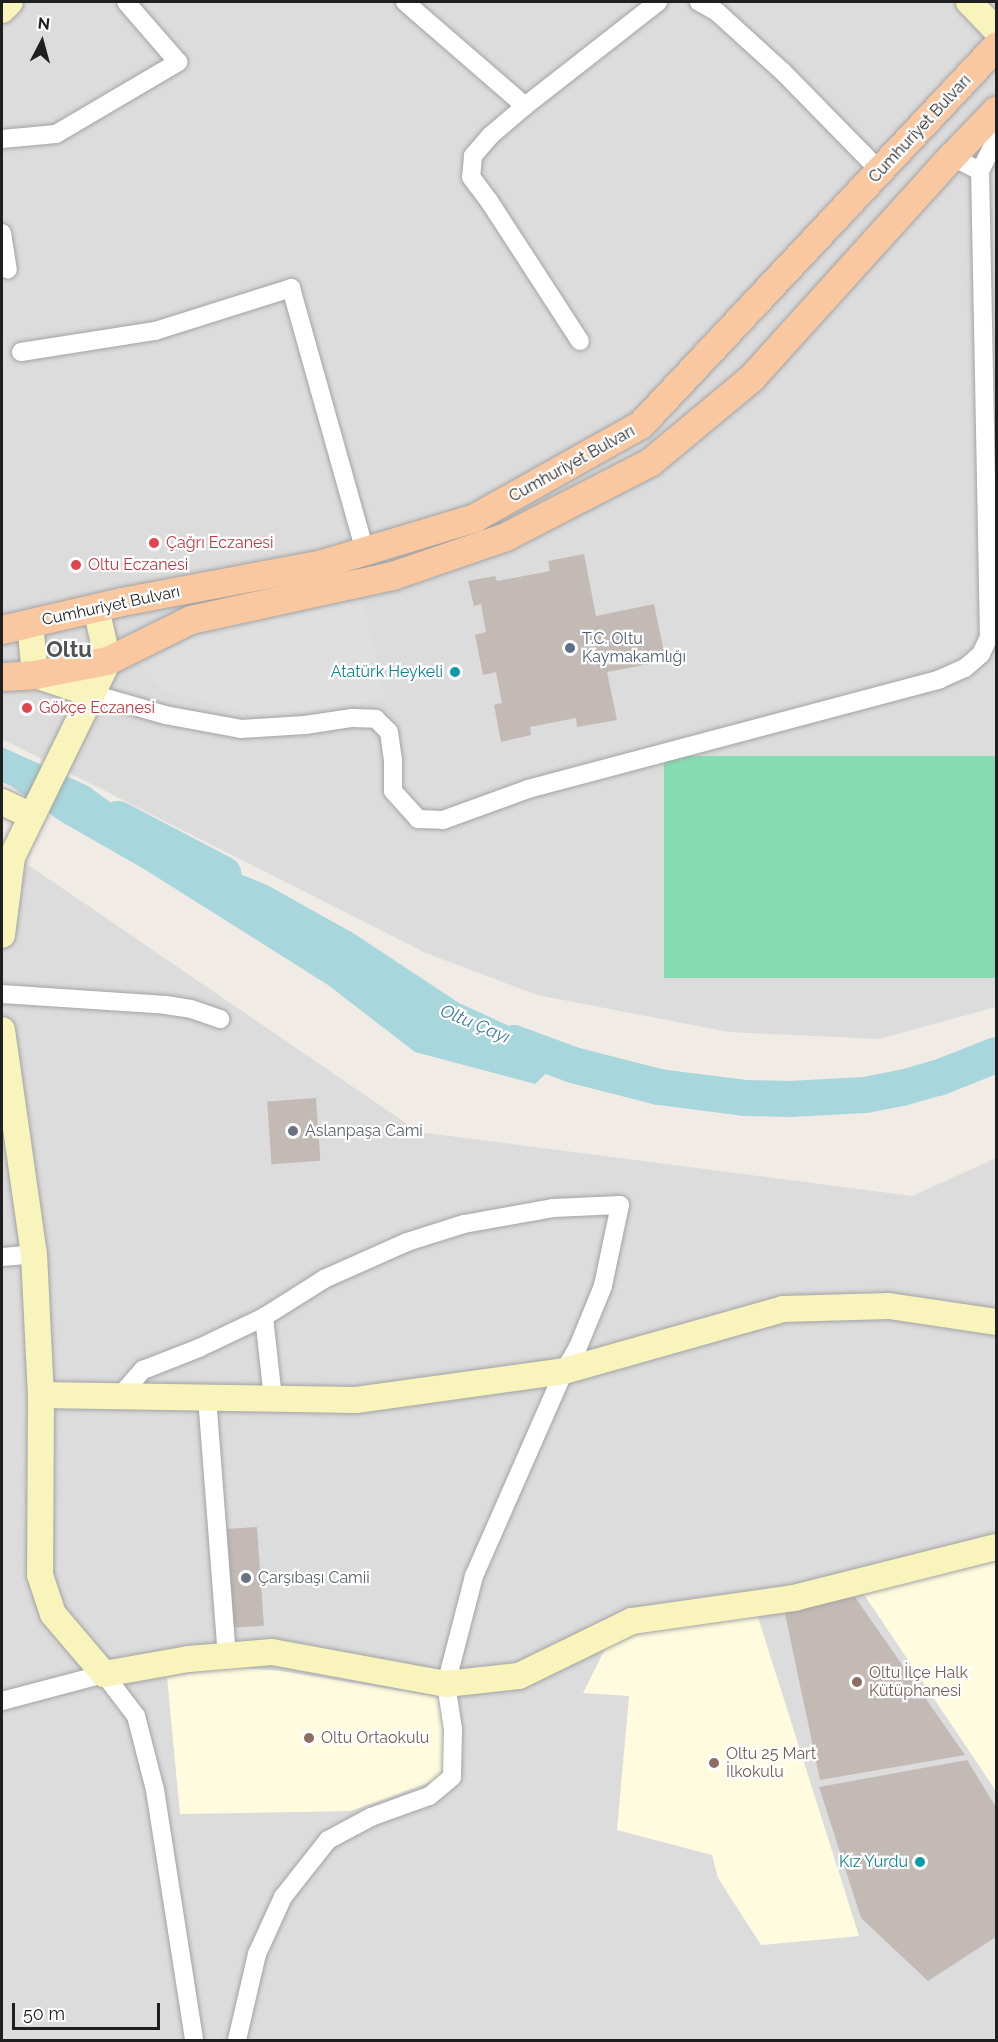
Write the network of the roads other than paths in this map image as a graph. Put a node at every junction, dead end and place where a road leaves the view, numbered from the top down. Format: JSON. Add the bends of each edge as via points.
{"nodes":[{"id":1,"x":10,"y":2,"type":"edge"},
{"id":2,"x":126,"y":2,"type":"edge"},
{"id":3,"x":658,"y":2,"type":"edge"},
{"id":4,"x":699,"y":2,"type":"edge"},
{"id":5,"x":969,"y":2,"type":"edge"},
{"id":6,"x":416,"y":5,"type":"edge"},
{"id":7,"x":2,"y":10,"type":"edge"},
{"id":8,"x":996,"y":30,"type":"edge"},
{"id":9,"x":996,"y":47,"type":"edge"},
{"id":10,"x":525,"y":106,"type":"junction"},
{"id":11,"x":996,"y":111,"type":"edge"},
{"id":12,"x":2,"y":139,"type":"edge"},
{"id":13,"x":996,"y":139,"type":"edge"},
{"id":14,"x":952,"y":156,"type":"junction"},
{"id":15,"x":880,"y":171,"type":"junction"},
{"id":16,"x":980,"y":171,"type":"junction"},
{"id":17,"x":2,"y":233,"type":"edge"},
{"id":18,"x":8,"y":270,"type":"dead end"},
{"id":19,"x":580,"y":341,"type":"dead end"},
{"id":20,"x":21,"y":352,"type":"dead end"},
{"id":21,"x":365,"y":551,"type":"junction"},
{"id":22,"x":96,"y":608,"type":"junction"},
{"id":23,"x":30,"y":623,"type":"junction"},
{"id":24,"x":2,"y":630,"type":"edge"},
{"id":25,"x":108,"y":661,"type":"junction"},
{"id":26,"x":35,"y":675,"type":"junction"},
{"id":27,"x":2,"y":677,"type":"edge"},
{"id":28,"x":92,"y":694,"type":"junction"},
{"id":29,"x":2,"y":802,"type":"edge"},
{"id":30,"x":32,"y":816,"type":"junction"},
{"id":31,"x":2,"y":935,"type":"edge"},
{"id":32,"x":2,"y":994,"type":"edge"},
{"id":33,"x":220,"y":1019,"type":"dead end"},
{"id":34,"x":2,"y":1030,"type":"edge"},
{"id":35,"x":34,"y":1254,"type":"junction"},
{"id":36,"x":2,"y":1257,"type":"edge"},
{"id":37,"x":264,"y":1317,"type":"junction"},
{"id":38,"x":996,"y":1322,"type":"edge"},
{"id":39,"x":564,"y":1371,"type":"junction"},
{"id":40,"x":41,"y":1395,"type":"junction"},
{"id":41,"x":120,"y":1396,"type":"junction"},
{"id":42,"x":207,"y":1397,"type":"junction"},
{"id":43,"x":273,"y":1398,"type":"junction"},
{"id":44,"x":996,"y":1547,"type":"edge"},
{"id":45,"x":226,"y":1656,"type":"junction"},
{"id":46,"x":104,"y":1674,"type":"junction"},
{"id":47,"x":446,"y":1684,"type":"junction"},
{"id":48,"x":2,"y":1701,"type":"edge"},
{"id":49,"x":194,"y":2040,"type":"edge"},
{"id":50,"x":237,"y":2040,"type":"edge"}],
"edges":[{"from":1,"to":7,"type":"street"},
{"from":2,"to":12,"type":"street","via":[[178,62],[56,134]]},
{"from":3,"to":10,"type":"street"},
{"from":4,"to":15,"type":"street","via":[[717,12],[783,72]]},
{"from":5,"to":8,"type":"street"},
{"from":6,"to":10,"type":"street"},
{"from":9,"to":15,"type":"main road","name":"Cumhuriyet Bulvarı"},
{"from":10,"to":19,"type":"street","via":[[473,156],[471,177]]},
{"from":11,"to":14,"type":"main road","name":"Cumhuriyet Bulvarı"},
{"from":13,"to":16,"type":"street"},
{"from":14,"to":16,"type":"street"},
{"from":14,"to":25,"type":"main road","name":"Cumhuriyet Bulvarı","via":[[753,378],[651,462],[506,537],[393,576],[191,620]]},
{"from":15,"to":21,"type":"main road","name":"Cumhuriyet Bulvarı","via":[[641,425],[475,518]]},
{"from":16,"to":28,"type":"street","via":[[989,637],[981,654],[965,668],[940,679],[528,789],[443,820],[418,819],[393,791],[389,732],[376,719],[242,729],[165,715]]},
{"from":17,"to":18,"type":"street"},
{"from":20,"to":21,"type":"street","via":[[155,331],[291,288]]},
{"from":21,"to":22,"type":"main road","name":"Cumhuriyet Bulvarı","via":[[323,564]]},
{"from":22,"to":23,"type":"main road","name":"Cumhuriyet Bulvarı"},
{"from":22,"to":25,"type":"street"},
{"from":23,"to":24,"type":"main road","name":"Cumhuriyet Bulvarı"},
{"from":23,"to":26,"type":"street"},
{"from":25,"to":26,"type":"main road","name":"Cumhuriyet Bulvarı"},
{"from":25,"to":28,"type":"street"},
{"from":26,"to":27,"type":"main road","name":"Cumhuriyet Bulvarı"},
{"from":26,"to":28,"type":"street"},
{"from":28,"to":30,"type":"street"},
{"from":29,"to":30,"type":"street"},
{"from":30,"to":31,"type":"street","via":[[12,857]]},
{"from":32,"to":33,"type":"street","via":[[166,1005]]},
{"from":34,"to":35,"type":"street"},
{"from":35,"to":36,"type":"street"},
{"from":35,"to":40,"type":"street"},
{"from":37,"to":39,"type":"street","via":[[324,1279],[407,1242],[464,1224],[553,1208],[620,1205],[603,1287]]},
{"from":37,"to":41,"type":"street","via":[[143,1370]]},
{"from":37,"to":43,"type":"street"},
{"from":38,"to":39,"type":"street","via":[[889,1306],[783,1309]]},
{"from":39,"to":43,"type":"street","via":[[356,1400]]},
{"from":39,"to":47,"type":"street","via":[[474,1576]]},
{"from":40,"to":41,"type":"street"},
{"from":40,"to":46,"type":"street","via":[[40,1575],[53,1614]]},
{"from":41,"to":42,"type":"street"},
{"from":42,"to":43,"type":"street"},
{"from":42,"to":45,"type":"street"},
{"from":44,"to":47,"type":"street","via":[[794,1598],[632,1620],[519,1676]]},
{"from":45,"to":46,"type":"street"},
{"from":45,"to":47,"type":"street","via":[[272,1652]]},
{"from":46,"to":48,"type":"street"},
{"from":46,"to":49,"type":"street","via":[[136,1716],[152,1780]]},
{"from":47,"to":50,"type":"street","via":[[453,1729],[452,1777],[429,1796],[371,1816],[328,1840],[283,1897],[257,1954]]}]}
